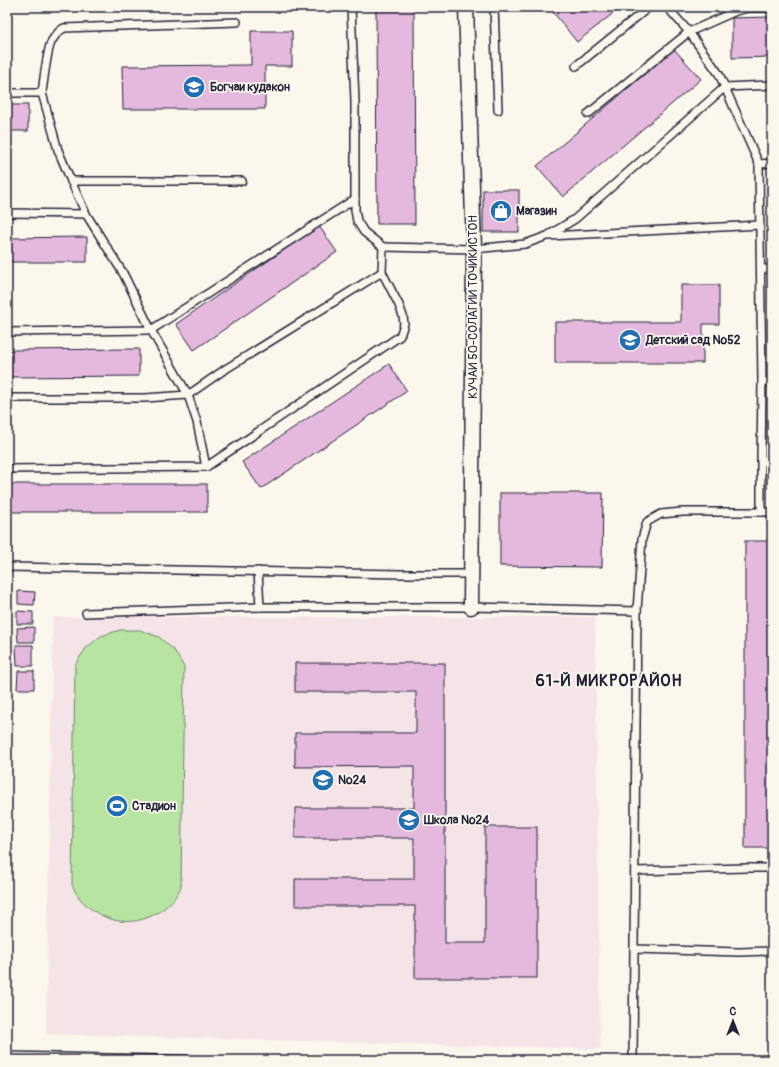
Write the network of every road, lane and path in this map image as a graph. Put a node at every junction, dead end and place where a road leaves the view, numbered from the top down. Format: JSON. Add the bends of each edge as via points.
{"nodes":[{"id":1,"x":351,"y":7,"type":"edge"},
{"id":2,"x":466,"y":7,"type":"edge"},
{"id":3,"x":494,"y":7,"type":"edge"},
{"id":4,"x":649,"y":7,"type":"edge"},
{"id":5,"x":667,"y":7,"type":"edge"},
{"id":6,"x":772,"y":8,"type":"edge"},
{"id":7,"x":237,"y":22,"type":"dead end"},
{"id":8,"x":689,"y":32,"type":"junction"},
{"id":9,"x":576,"y":66,"type":"dead end"},
{"id":10,"x":772,"y":85,"type":"edge"},
{"id":11,"x":725,"y":87,"type":"junction"},
{"id":12,"x":7,"y":93,"type":"edge"},
{"id":13,"x":42,"y":93,"type":"junction"},
{"id":14,"x":498,"y":110,"type":"dead end"},
{"id":15,"x":588,"y":114,"type":"dead end"},
{"id":16,"x":772,"y":163,"type":"edge"},
{"id":17,"x":759,"y":164,"type":"junction"},
{"id":18,"x":71,"y":181,"type":"junction"},
{"id":19,"x":242,"y":181,"type":"dead end"},
{"id":20,"x":355,"y":199,"type":"junction"},
{"id":21,"x":7,"y":213,"type":"edge"},
{"id":22,"x":86,"y":214,"type":"junction"},
{"id":23,"x":760,"y":225,"type":"junction"},
{"id":24,"x":547,"y":236,"type":"junction"},
{"id":25,"x":383,"y":247,"type":"junction"},
{"id":26,"x":474,"y":249,"type":"junction"},
{"id":27,"x":761,"y":269,"type":"junction"},
{"id":28,"x":772,"y":269,"type":"edge"},
{"id":29,"x":382,"y":272,"type":"junction"},
{"id":30,"x":151,"y":330,"type":"junction"},
{"id":31,"x":7,"y":332,"type":"edge"},
{"id":32,"x":762,"y":382,"type":"junction"},
{"id":33,"x":772,"y":382,"type":"edge"},
{"id":34,"x":188,"y":395,"type":"junction"},
{"id":35,"x":7,"y":398,"type":"edge"},
{"id":36,"x":760,"y":460,"type":"junction"},
{"id":37,"x":772,"y":461,"type":"edge"},
{"id":38,"x":206,"y":467,"type":"junction"},
{"id":39,"x":7,"y":469,"type":"edge"},
{"id":40,"x":761,"y":512,"type":"junction"},
{"id":41,"x":772,"y":512,"type":"edge"},
{"id":42,"x":7,"y":567,"type":"edge"},
{"id":43,"x":258,"y":572,"type":"junction"},
{"id":44,"x":471,"y":574,"type":"junction"},
{"id":45,"x":471,"y":606,"type":"junction"},
{"id":46,"x":260,"y":607,"type":"junction"},
{"id":47,"x":637,"y":611,"type":"junction"},
{"id":48,"x":86,"y":613,"type":"dead end"},
{"id":49,"x":772,"y":868,"type":"edge"},
{"id":50,"x":635,"y":871,"type":"junction"},
{"id":51,"x":634,"y":949,"type":"junction"},
{"id":52,"x":772,"y":951,"type":"edge"},
{"id":53,"x":7,"y":1056,"type":"edge"},
{"id":54,"x":208,"y":1060,"type":"edge"},
{"id":55,"x":633,"y":1060,"type":"edge"}],
"edges":[{"from":1,"to":20,"type":"lane","via":[[355,101]]},
{"from":2,"to":26,"type":"street","name":"КУЧАИ 50-СОЛАГИИ ТОЧИКИСТОН"},
{"from":3,"to":14,"type":"lane"},
{"from":4,"to":9,"type":"lane"},
{"from":5,"to":8,"type":"lane"},
{"from":6,"to":8,"type":"lane","via":[[736,11]]},
{"from":7,"to":13,"type":"lane","via":[[64,28],[57,33],[51,44]]},
{"from":8,"to":11,"type":"lane","via":[[719,74]]},
{"from":8,"to":15,"type":"lane"},
{"from":10,"to":11,"type":"lane"},
{"from":11,"to":17,"type":"lane"},
{"from":11,"to":24,"type":"lane","via":[[575,219]]},
{"from":12,"to":13,"type":"lane"},
{"from":13,"to":18,"type":"lane","via":[[58,150]]},
{"from":16,"to":17,"type":"lane"},
{"from":17,"to":23,"type":"lane"},
{"from":18,"to":19,"type":"lane"},
{"from":18,"to":22,"type":"lane"},
{"from":20,"to":25,"type":"lane","via":[[357,221],[364,232]]},
{"from":20,"to":30,"type":"lane"},
{"from":21,"to":22,"type":"lane"},
{"from":22,"to":30,"type":"lane","via":[[123,272]]},
{"from":23,"to":24,"type":"lane"},
{"from":23,"to":27,"type":"lane"},
{"from":24,"to":26,"type":"lane","via":[[525,244]]},
{"from":25,"to":26,"type":"lane"},
{"from":25,"to":29,"type":"lane"},
{"from":26,"to":44,"type":"street","name":"КУЧАИ 50-СОЛАГИИ ТОЧИКИСТОН"},
{"from":27,"to":28,"type":"lane"},
{"from":27,"to":32,"type":"lane"},
{"from":29,"to":34,"type":"lane"},
{"from":29,"to":38,"type":"lane","via":[[403,316],[404,324],[400,336]]},
{"from":30,"to":31,"type":"lane"},
{"from":30,"to":34,"type":"lane"},
{"from":32,"to":33,"type":"lane"},
{"from":32,"to":36,"type":"lane"},
{"from":34,"to":35,"type":"lane","via":[[145,398]]},
{"from":34,"to":38,"type":"lane","via":[[197,422]]},
{"from":36,"to":37,"type":"lane"},
{"from":36,"to":40,"type":"lane"},
{"from":38,"to":39,"type":"lane"},
{"from":40,"to":41,"type":"lane"},
{"from":40,"to":47,"type":"lane","via":[[682,512],[661,514],[647,522],[642,539]]},
{"from":42,"to":43,"type":"lane"},
{"from":43,"to":44,"type":"lane"},
{"from":43,"to":46,"type":"lane"},
{"from":44,"to":45,"type":"street","name":"КУЧАИ 50-СОЛАГИИ ТОЧИКИСТОН"},
{"from":45,"to":46,"type":"lane"},
{"from":45,"to":47,"type":"lane"},
{"from":46,"to":48,"type":"lane"},
{"from":47,"to":50,"type":"lane"},
{"from":49,"to":50,"type":"lane"},
{"from":50,"to":51,"type":"lane"},
{"from":51,"to":52,"type":"lane"},
{"from":51,"to":55,"type":"lane"},
{"from":53,"to":54,"type":"lane"}]}
